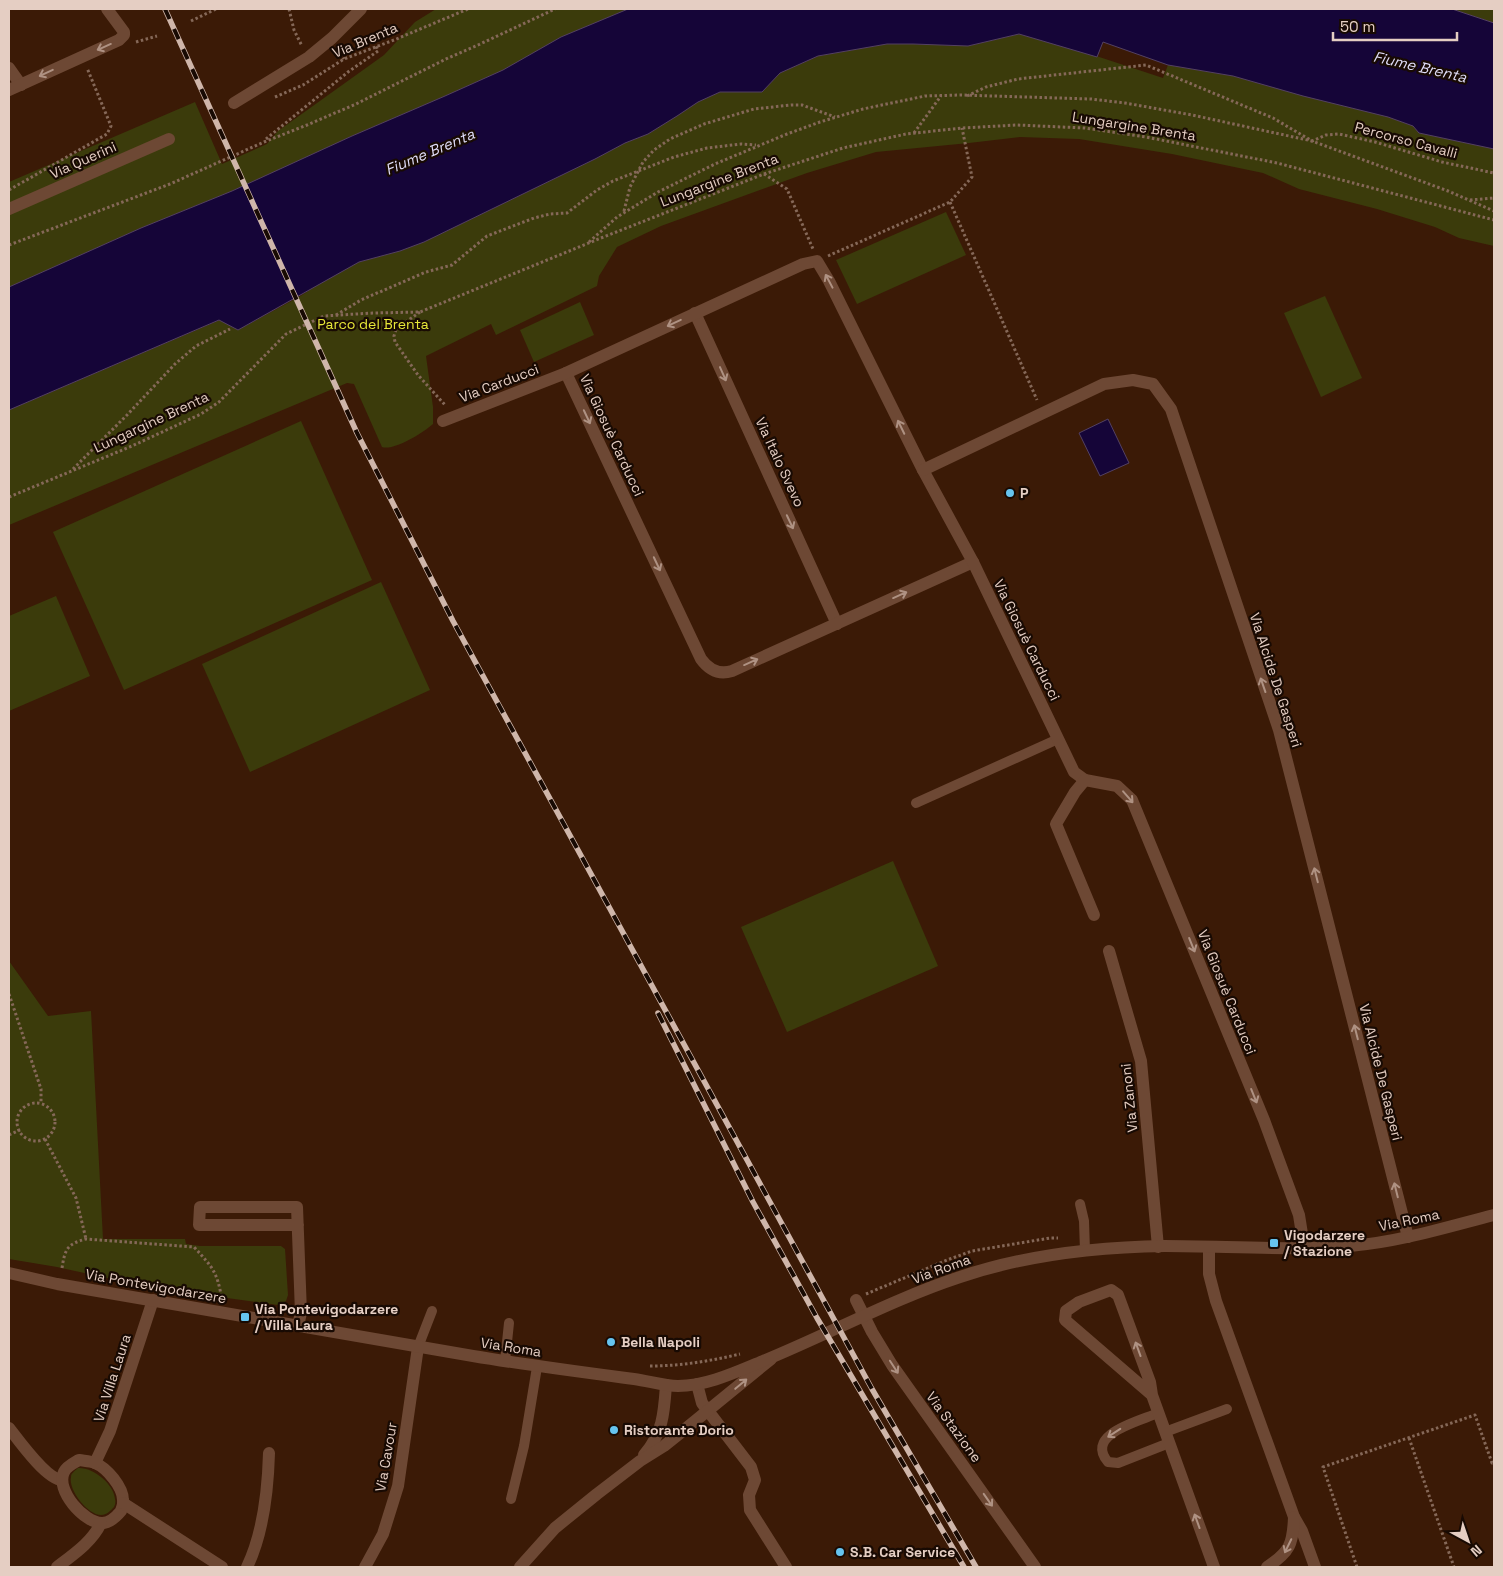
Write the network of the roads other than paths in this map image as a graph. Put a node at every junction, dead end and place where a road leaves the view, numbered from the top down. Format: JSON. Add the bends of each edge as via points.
{"nodes":[{"id":1,"x":107,"y":9,"type":"edge"},
{"id":2,"x":361,"y":9,"type":"edge"},
{"id":3,"x":9,"y":68,"type":"edge"},
{"id":4,"x":21,"y":84,"type":"junction"},
{"id":5,"x":9,"y":90,"type":"edge"},
{"id":6,"x":234,"y":103,"type":"dead end"},
{"id":7,"x":169,"y":139,"type":"dead end"},
{"id":8,"x":9,"y":209,"type":"edge"},
{"id":9,"x":695,"y":313,"type":"junction"},
{"id":10,"x":566,"y":373,"type":"junction"},
{"id":11,"x":443,"y":421,"type":"dead end"},
{"id":12,"x":923,"y":470,"type":"junction"},
{"id":13,"x":973,"y":562,"type":"junction"},
{"id":14,"x":837,"y":624,"type":"junction"},
{"id":15,"x":1058,"y":739,"type":"junction"},
{"id":16,"x":1085,"y":780,"type":"junction"},
{"id":17,"x":916,"y":803,"type":"dead end"},
{"id":18,"x":1094,"y":915,"type":"dead end"},
{"id":19,"x":1108,"y":950,"type":"dead end"},
{"id":20,"x":1080,"y":1204,"type":"dead end"},
{"id":21,"x":1494,"y":1215,"type":"edge"},
{"id":22,"x":298,"y":1226,"type":"junction"},
{"id":23,"x":1408,"y":1237,"type":"junction"},
{"id":24,"x":1158,"y":1247,"type":"junction"},
{"id":25,"x":1210,"y":1248,"type":"junction"},
{"id":26,"x":1302,"y":1248,"type":"junction"},
{"id":27,"x":1085,"y":1251,"type":"junction"},
{"id":28,"x":9,"y":1274,"type":"edge"},
{"id":29,"x":862,"y":1297,"type":"road end"},
{"id":30,"x":152,"y":1300,"type":"junction"},
{"id":31,"x":432,"y":1311,"type":"dead end"},
{"id":32,"x":509,"y":1323,"type":"dead end"},
{"id":33,"x":298,"y":1325,"type":"junction"},
{"id":34,"x":321,"y":1330,"type":"joint"},
{"id":35,"x":418,"y":1346,"type":"junction"},
{"id":36,"x":773,"y":1357,"type":"junction"},
{"id":37,"x":505,"y":1361,"type":"junction"},
{"id":38,"x":537,"y":1366,"type":"junction"},
{"id":39,"x":697,"y":1384,"type":"junction"},
{"id":40,"x":666,"y":1385,"type":"junction"},
{"id":41,"x":1152,"y":1395,"type":"junction"},
{"id":42,"x":1227,"y":1409,"type":"dead end"},
{"id":43,"x":708,"y":1411,"type":"junction"},
{"id":44,"x":1158,"y":1413,"type":"junction"},
{"id":45,"x":9,"y":1428,"type":"edge"},
{"id":46,"x":1167,"y":1437,"type":"junction"},
{"id":47,"x":268,"y":1453,"type":"dead end"},
{"id":48,"x":640,"y":1460,"type":"junction"},
{"id":49,"x":95,"y":1463,"type":"junction"},
{"id":50,"x":62,"y":1480,"type":"junction"},
{"id":51,"x":511,"y":1500,"type":"dead end"},
{"id":52,"x":123,"y":1503,"type":"junction"},
{"id":53,"x":1294,"y":1517,"type":"junction"},
{"id":54,"x":102,"y":1523,"type":"junction"},
{"id":55,"x":58,"y":1567,"type":"edge"},
{"id":56,"x":222,"y":1567,"type":"edge"},
{"id":57,"x":247,"y":1567,"type":"edge"},
{"id":58,"x":365,"y":1567,"type":"edge"},
{"id":59,"x":520,"y":1567,"type":"edge"},
{"id":60,"x":786,"y":1567,"type":"edge"},
{"id":61,"x":1035,"y":1567,"type":"edge"},
{"id":62,"x":1214,"y":1567,"type":"edge"},
{"id":63,"x":1267,"y":1567,"type":"edge"},
{"id":64,"x":1315,"y":1567,"type":"edge"}],
"edges":[{"from":1,"to":4,"type":"street","one_way":true,"via":[[122,29],[124,35],[119,40]]},
{"from":2,"to":6,"type":"street","via":[[309,57]]},
{"from":3,"to":4,"type":"street"},
{"from":4,"to":5,"type":"street"},
{"from":7,"to":8,"type":"street","name":"Via Querini"},
{"from":9,"to":10,"type":"street","name":"Via Giosuè Carducci","one_way":true},
{"from":12,"to":9,"type":"street","name":"Via Giosuè Carducci","one_way":true,"via":[[818,261],[803,264]]},
{"from":9,"to":14,"type":"street","name":"Via Italo Svevo","one_way":true},
{"from":10,"to":11,"type":"street","name":"Via Carducci"},
{"from":10,"to":14,"type":"street","name":"Via Giosuè Carducci","one_way":true,"via":[[705,665],[716,672],[732,670]]},
{"from":12,"to":13,"type":"street","name":"Via Giosuè Carducci"},
{"from":23,"to":12,"type":"street","name":"Via Alcide De Gasperi","one_way":true,"via":[[1279,730],[1171,409],[1153,384],[1133,380],[1104,384]]},
{"from":14,"to":13,"type":"street","name":"Via Giosuè Carducci","one_way":true},
{"from":13,"to":15,"type":"street","name":"Via Giosuè Carducci"},
{"from":15,"to":16,"type":"street","name":"Via Giosuè Carducci","via":[[1074,772]]},
{"from":15,"to":17,"type":"lane"},
{"from":16,"to":18,"type":"street","via":[[1074,792],[1056,824]]},
{"from":16,"to":26,"type":"street","name":"Via Giosuè Carducci","one_way":true,"via":[[1117,786],[1132,800],[1264,1120],[1299,1215]]},
{"from":19,"to":24,"type":"street","name":"Via Zanoni","via":[[1141,1061]]},
{"from":20,"to":27,"type":"lane"},
{"from":21,"to":23,"type":"street","name":"Via Roma"},
{"from":22,"to":22,"type":"street","via":[[297,1207],[200,1207],[199,1224]]},
{"from":22,"to":33,"type":"street","via":[[301,1313]]},
{"from":23,"to":26,"type":"street","name":"Via Roma","via":[[1349,1246]]},
{"from":24,"to":25,"type":"street","name":"Via Roma"},
{"from":24,"to":27,"type":"street","name":"Via Roma"},
{"from":25,"to":26,"type":"street","name":"Via Roma"},
{"from":25,"to":53,"type":"street","via":[[1209,1274],[1216,1301]]},
{"from":27,"to":36,"type":"street","name":"Via Roma","via":[[994,1266],[955,1278]]},
{"from":28,"to":30,"type":"street","name":"Via Pontevigodarzere"},
{"from":29,"to":61,"type":"street","name":"Via Stazione","one_way":true,"via":[[869,1326],[892,1365]]},
{"from":30,"to":33,"type":"street","name":"Via Pontevigodarzere"},
{"from":30,"to":49,"type":"street","name":"Via Villa Laura","via":[[110,1431]]},
{"from":31,"to":35,"type":"lane"},
{"from":32,"to":37,"type":"lane"},
{"from":33,"to":34,"type":"street","name":"Via Pontevigodarzere"},
{"from":34,"to":35,"type":"street","name":"Via Roma"},
{"from":35,"to":37,"type":"street","name":"Via Roma"},
{"from":35,"to":58,"type":"street","name":"Via Cavour","via":[[398,1486],[383,1534]]},
{"from":36,"to":39,"type":"street","name":"Via Roma"},
{"from":43,"to":36,"type":"street","one_way":true},
{"from":37,"to":38,"type":"street","name":"Via Roma"},
{"from":38,"to":40,"type":"street","name":"Via Roma"},
{"from":38,"to":51,"type":"lane"},
{"from":39,"to":40,"type":"street","name":"Via Roma"},
{"from":39,"to":43,"type":"street"},
{"from":40,"to":48,"type":"street","via":[[661,1428]]},
{"from":41,"to":41,"type":"street","one_way":true,"via":[[1118,1295],[1111,1290],[1079,1302],[1066,1311],[1065,1320]]},
{"from":41,"to":44,"type":"street"},
{"from":42,"to":46,"type":"lane"},
{"from":43,"to":48,"type":"street","via":[[664,1446]]},
{"from":43,"to":60,"type":"street","via":[[751,1467],[755,1480],[748,1495],[750,1510]]},
{"from":44,"to":46,"type":"street"},
{"from":44,"to":46,"type":"lane","one_way":true,"via":[[1114,1432],[1107,1437],[1102,1452],[1108,1462],[1118,1463]]},
{"from":45,"to":50,"type":"street","via":[[51,1476]]},
{"from":62,"to":46,"type":"street","one_way":true},
{"from":47,"to":57,"type":"street","via":[[268,1483],[253,1554]]},
{"from":48,"to":59,"type":"street","via":[[555,1528]]},
{"from":49,"to":50,"type":"street","via":[[80,1460],[64,1472]]},
{"from":49,"to":52,"type":"street","via":[[110,1475],[124,1497]]},
{"from":50,"to":54,"type":"street","via":[[70,1502],[93,1521]]},
{"from":52,"to":54,"type":"street","via":[[116,1517]]},
{"from":52,"to":56,"type":"street"},
{"from":53,"to":63,"type":"street","one_way":true,"via":[[1290,1545],[1280,1559]]},
{"from":53,"to":64,"type":"street"},
{"from":54,"to":55,"type":"street","via":[[89,1542]]}]}
